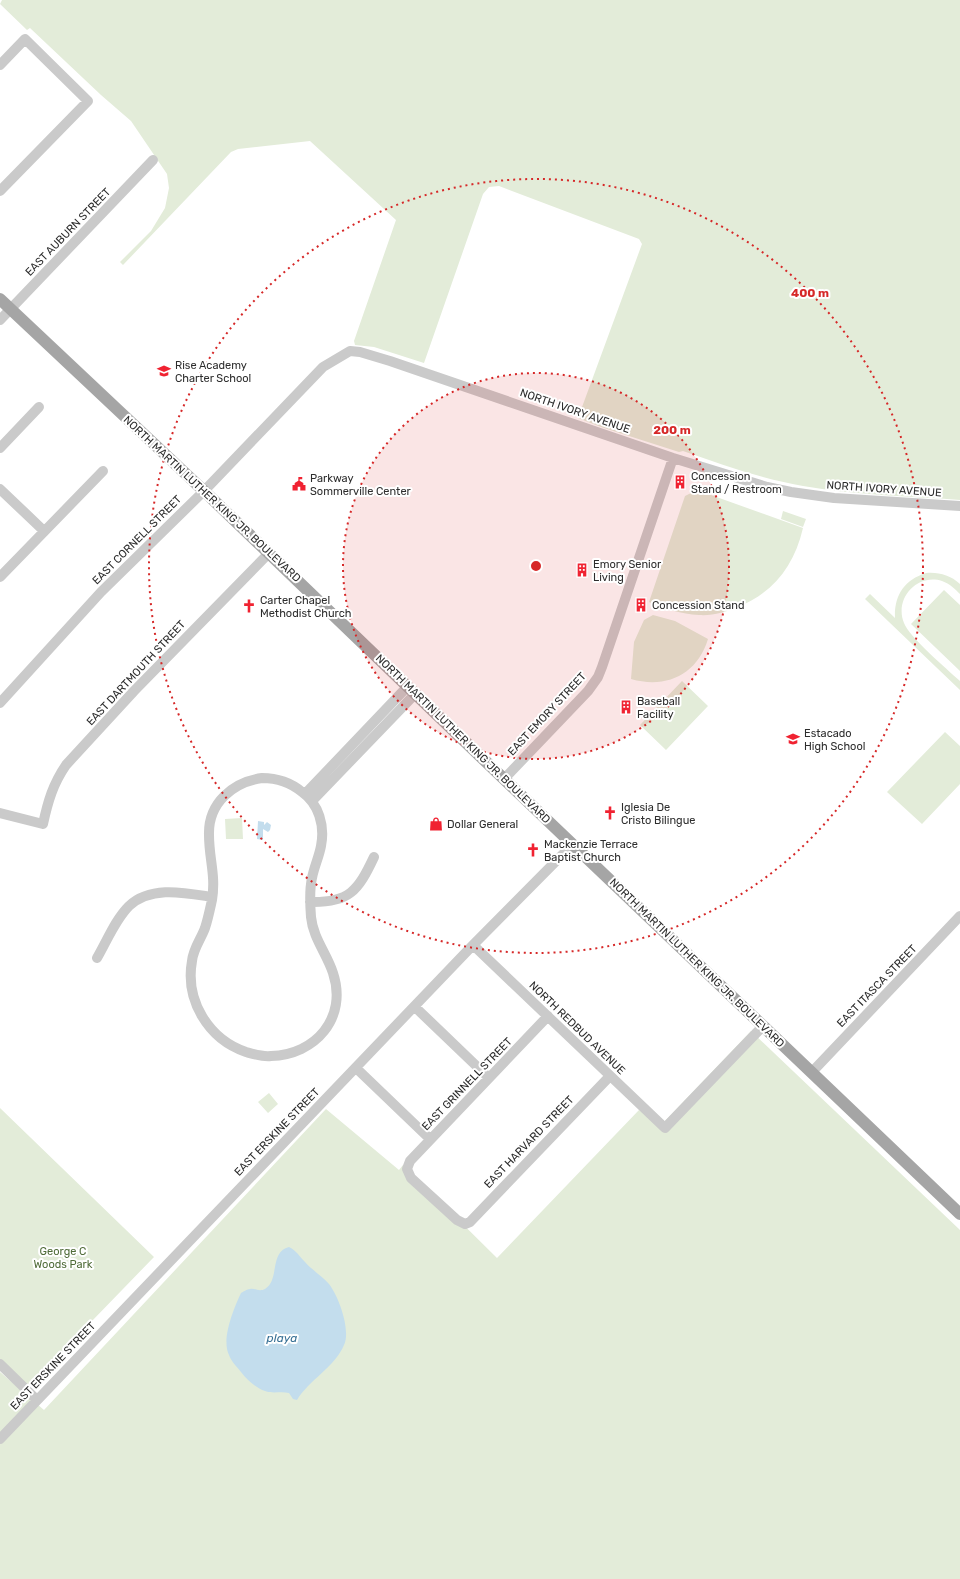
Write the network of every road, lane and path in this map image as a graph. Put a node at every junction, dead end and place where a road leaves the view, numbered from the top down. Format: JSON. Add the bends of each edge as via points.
{"nodes":[{"id":1,"x":0,"y":65,"type":"edge"},
{"id":2,"x":153,"y":160,"type":"dead end"},
{"id":3,"x":0,"y":191,"type":"edge"},
{"id":4,"x":0,"y":298,"type":"edge"},
{"id":5,"x":11,"y":309,"type":"junction"},
{"id":6,"x":0,"y":320,"type":"edge"},
{"id":7,"x":419,"y":371,"type":"joint"},
{"id":8,"x":39,"y":407,"type":"dead end"},
{"id":9,"x":0,"y":448,"type":"edge"},
{"id":10,"x":673,"y":458,"type":"junction"},
{"id":11,"x":103,"y":470,"type":"dead end"},
{"id":12,"x":0,"y":489,"type":"edge"},
{"id":13,"x":204,"y":490,"type":"junction"},
{"id":14,"x":960,"y":506,"type":"edge"},
{"id":15,"x":44,"y":531,"type":"junction"},
{"id":16,"x":269,"y":553,"type":"junction"},
{"id":17,"x":0,"y":577,"type":"edge"},
{"id":18,"x":412,"y":690,"type":"junction"},
{"id":19,"x":0,"y":703,"type":"edge"},
{"id":20,"x":504,"y":779,"type":"junction"},
{"id":21,"x":309,"y":797,"type":"junction"},
{"id":22,"x":0,"y":813,"type":"edge"},
{"id":23,"x":573,"y":844,"type":"junction"},
{"id":24,"x":374,"y":857,"type":"dead end"},
{"id":25,"x":212,"y":897,"type":"junction"},
{"id":26,"x":310,"y":902,"type":"junction"},
{"id":27,"x":960,"y":916,"type":"edge"},
{"id":28,"x":473,"y":945,"type":"junction"},
{"id":29,"x":97,"y":958,"type":"dead end"},
{"id":30,"x":415,"y":1007,"type":"junction"},
{"id":31,"x":548,"y":1016,"type":"junction"},
{"id":32,"x":763,"y":1026,"type":"junction"},
{"id":33,"x":356,"y":1068,"type":"junction"},
{"id":34,"x":812,"y":1072,"type":"junction"},
{"id":35,"x":610,"y":1076,"type":"junction"},
{"id":36,"x":489,"y":1078,"type":"junction"},
{"id":37,"x":430,"y":1139,"type":"junction"},
{"id":38,"x":407,"y":1170,"type":"joint"},
{"id":39,"x":960,"y":1214,"type":"edge"},
{"id":40,"x":0,"y":1364,"type":"edge"},
{"id":41,"x":37,"y":1400,"type":"junction"},
{"id":42,"x":0,"y":1439,"type":"edge"}],
"edges":[{"from":1,"to":3,"type":"street","via":[[25,39],[88,101]]},
{"from":2,"to":5,"type":"street","name":"EAST AUBURN STREET"},
{"from":4,"to":5,"type":"main road","name":"NORTH MARTIN LUTHER KING JR. BOULEVARD"},
{"from":5,"to":6,"type":"street","name":"EAST AUBURN STREET"},
{"from":5,"to":13,"type":"main road","name":"NORTH MARTIN LUTHER KING JR. BOULEVARD"},
{"from":7,"to":10,"type":"street","name":"NORTH IVORY AVENUE"},
{"from":7,"to":13,"type":"street","name":"EAST CORNELL STREET","via":[[360,352],[350,351],[331,361]]},
{"from":8,"to":9,"type":"street"},
{"from":10,"to":14,"type":"street","name":"NORTH IVORY AVENUE","via":[[746,481],[798,493],[834,498]]},
{"from":10,"to":20,"type":"street","name":"EAST EMORY STREET","via":[[598,677],[588,691]]},
{"from":11,"to":15,"type":"street"},
{"from":12,"to":15,"type":"street"},
{"from":13,"to":16,"type":"main road","name":"NORTH MARTIN LUTHER KING JR. BOULEVARD"},
{"from":13,"to":19,"type":"street","name":"EAST CORNELL STREET","via":[[101,592]]},
{"from":15,"to":17,"type":"street"},
{"from":16,"to":18,"type":"main road","name":"NORTH MARTIN LUTHER KING JR. BOULEVARD"},
{"from":16,"to":22,"type":"street","name":"EAST DARTMOUTH STREET","via":[[134,691],[66,766],[52,789],[43,824]]},
{"from":18,"to":20,"type":"main road","name":"NORTH MARTIN LUTHER KING JR. BOULEVARD"},
{"from":18,"to":21,"type":"street"},
{"from":20,"to":23,"type":"main road","name":"NORTH MARTIN LUTHER KING JR. BOULEVARD"},
{"from":21,"to":25,"type":"street","via":[[285,782],[262,778],[240,784],[224,796],[214,810],[209,827],[214,872]]},
{"from":21,"to":26,"type":"street","via":[[322,828],[321,848],[312,876]]},
{"from":23,"to":28,"type":"street","name":"EAST ERSKINE STREET"},
{"from":23,"to":32,"type":"main road","name":"NORTH MARTIN LUTHER KING JR. BOULEVARD"},
{"from":24,"to":26,"type":"street","via":[[362,880],[346,896],[329,902]]},
{"from":25,"to":26,"type":"street","via":[[205,928],[192,959],[191,982],[196,1005],[209,1027],[226,1043],[252,1054],[270,1056],[299,1050],[314,1042],[324,1033],[336,1009],[335,978],[312,926]]},
{"from":25,"to":29,"type":"street","via":[[169,892],[154,894],[136,901],[122,915]]},
{"from":27,"to":34,"type":"street","name":"EAST ITASCA STREET"},
{"from":28,"to":30,"type":"street","name":"EAST ERSKINE STREET"},
{"from":28,"to":31,"type":"street","name":"NORTH REDBUD AVENUE"},
{"from":30,"to":33,"type":"street","name":"EAST ERSKINE STREET"},
{"from":30,"to":36,"type":"street"},
{"from":31,"to":35,"type":"street","name":"NORTH REDBUD AVENUE"},
{"from":31,"to":36,"type":"street","name":"EAST GRINNELL STREET"},
{"from":32,"to":34,"type":"main road","name":"NORTH MARTIN LUTHER KING JR. BOULEVARD"},
{"from":32,"to":35,"type":"street","name":"NORTH REDBUD AVENUE","via":[[665,1128]]},
{"from":33,"to":37,"type":"street"},
{"from":33,"to":41,"type":"street","name":"EAST ERSKINE STREET"},
{"from":34,"to":39,"type":"main road","name":"NORTH MARTIN LUTHER KING JR. BOULEVARD"},
{"from":35,"to":38,"type":"street","name":"EAST HARVARD STREET","via":[[473,1219],[465,1224],[451,1215],[411,1178]]},
{"from":36,"to":37,"type":"street","name":"EAST GRINNELL STREET"},
{"from":37,"to":38,"type":"street","name":"EAST GRINNELL STREET","via":[[410,1161]]},
{"from":40,"to":41,"type":"street"},
{"from":41,"to":42,"type":"street","name":"EAST ERSKINE STREET"}]}
